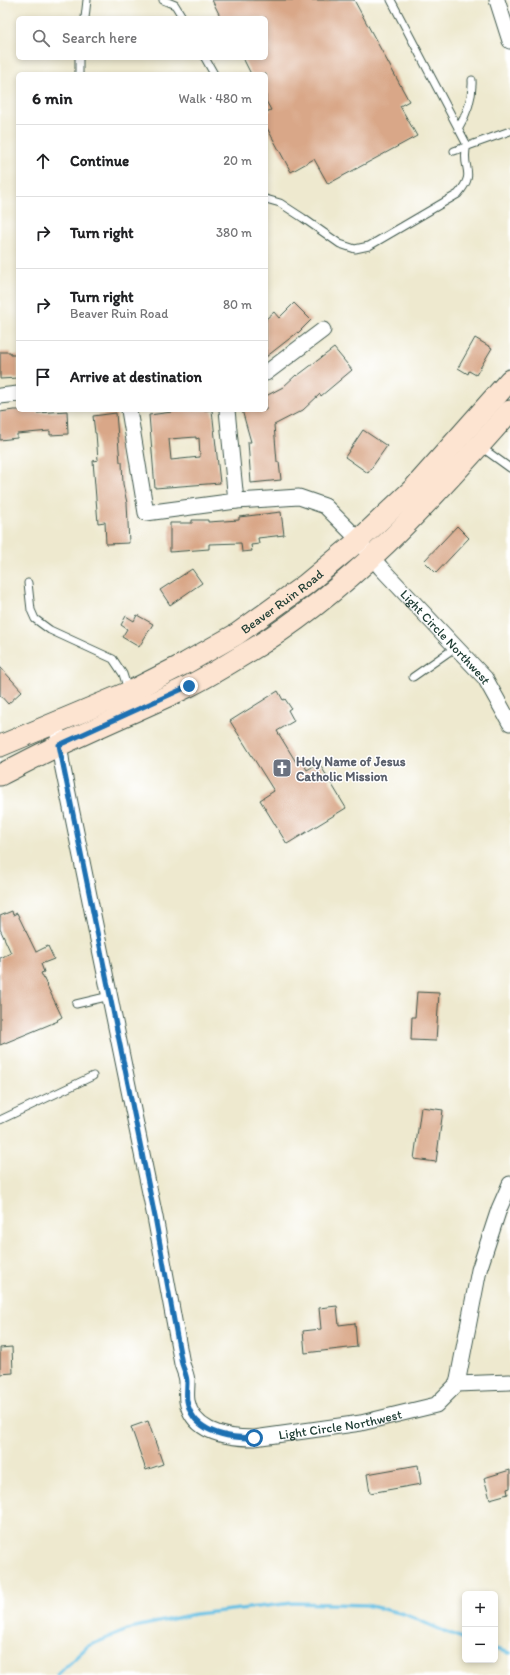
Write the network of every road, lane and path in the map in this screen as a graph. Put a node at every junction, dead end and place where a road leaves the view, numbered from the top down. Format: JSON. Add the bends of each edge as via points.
{"nodes":[{"id":1,"x":87,"y":0,"type":"edge"},
{"id":2,"x":163,"y":0,"type":"edge"},
{"id":3,"x":391,"y":0,"type":"edge"},
{"id":4,"x":497,"y":0,"type":"edge"},
{"id":5,"x":85,"y":16,"type":"edge"},
{"id":6,"x":181,"y":16,"type":"edge"},
{"id":7,"x":510,"y":41,"type":"edge"},
{"id":8,"x":78,"y":60,"type":"edge"},
{"id":9,"x":206,"y":60,"type":"edge"},
{"id":10,"x":79,"y":72,"type":"edge"},
{"id":11,"x":213,"y":72,"type":"edge"},
{"id":12,"x":472,"y":80,"type":"dead end"},
{"id":13,"x":458,"y":129,"type":"junction"},
{"id":14,"x":510,"y":131,"type":"edge"},
{"id":15,"x":467,"y":146,"type":"junction"},
{"id":16,"x":454,"y":151,"type":"dead end"},
{"id":17,"x":268,"y":200,"type":"edge"},
{"id":18,"x":323,"y":330,"type":"dead end"},
{"id":19,"x":268,"y":371,"type":"edge"},
{"id":20,"x":510,"y":380,"type":"edge"},
{"id":21,"x":16,"y":394,"type":"edge"},
{"id":22,"x":0,"y":396,"type":"edge"},
{"id":23,"x":510,"y":411,"type":"edge"},
{"id":24,"x":129,"y":412,"type":"edge"},
{"id":25,"x":227,"y":412,"type":"edge"},
{"id":26,"x":480,"y":446,"type":"junction"},
{"id":27,"x":510,"y":468,"type":"edge"},
{"id":28,"x":236,"y":501,"type":"junction"},
{"id":29,"x":358,"y":541,"type":"junction"},
{"id":30,"x":372,"y":557,"type":"junction"},
{"id":31,"x":28,"y":583,"type":"dead end"},
{"id":32,"x":456,"y":647,"type":"junction"},
{"id":33,"x":413,"y":677,"type":"dead end"},
{"id":34,"x":129,"y":692,"type":"junction"},
{"id":35,"x":509,"y":717,"type":"edge"},
{"id":36,"x":57,"y":722,"type":"junction"},
{"id":37,"x":59,"y":745,"type":"junction"},
{"id":38,"x":0,"y":746,"type":"edge"},
{"id":39,"x":0,"y":774,"type":"edge"},
{"id":40,"x":110,"y":996,"type":"junction"},
{"id":41,"x":76,"y":1004,"type":"dead end"},
{"id":42,"x":93,"y":1076,"type":"dead end"},
{"id":43,"x":0,"y":1120,"type":"edge"},
{"id":44,"x":510,"y":1184,"type":"edge"},
{"id":45,"x":510,"y":1382,"type":"edge"},
{"id":46,"x":457,"y":1384,"type":"junction"}],
"edges":[{"from":1,"to":5,"type":"lane"},
{"from":2,"to":6,"type":"lane","via":[[175,5]]},
{"from":3,"to":13,"type":"lane"},
{"from":4,"to":7,"type":"street"},
{"from":8,"to":10,"type":"lane"},
{"from":9,"to":11,"type":"lane"},
{"from":12,"to":13,"type":"lane","via":[[473,91]]},
{"from":13,"to":15,"type":"lane"},
{"from":14,"to":15,"type":"lane"},
{"from":15,"to":16,"type":"lane"},
{"from":15,"to":17,"type":"lane","via":[[464,161],[469,172],[466,184],[458,194],[369,246],[355,249],[340,244],[297,214]]},
{"from":18,"to":19,"type":"street"},
{"from":20,"to":29,"type":"main road","name":"Beaver Ruin Road","via":[[415,487]]},
{"from":21,"to":22,"type":"street"},
{"from":23,"to":26,"type":"main road","name":"Beaver Ruin Road"},
{"from":24,"to":28,"type":"street","name":"Light Circle Northwest","via":[[146,513]]},
{"from":25,"to":28,"type":"street"},
{"from":26,"to":27,"type":"lane"},
{"from":26,"to":30,"type":"main road","name":"Beaver Ruin Road"},
{"from":28,"to":29,"type":"street","name":"Light Circle Northwest","via":[[299,497],[325,506]]},
{"from":29,"to":30,"type":"street","name":"Light Circle Northwest"},
{"from":29,"to":34,"type":"main road","name":"Beaver Ruin Road","via":[[305,585],[237,634]]},
{"from":30,"to":32,"type":"street","name":"Light Circle Northwest"},
{"from":30,"to":37,"type":"main road","name":"Beaver Ruin Road","via":[[314,607],[244,655],[189,686]]},
{"from":31,"to":34,"type":"lane","via":[[31,610],[35,619],[50,630],[113,660],[123,674]]},
{"from":32,"to":33,"type":"lane"},
{"from":32,"to":35,"type":"street","name":"Light Circle Northwest","via":[[485,678]]},
{"from":34,"to":36,"type":"main road","name":"Beaver Ruin Road"},
{"from":36,"to":37,"type":"street","name":"Light Circle Northwest"},
{"from":36,"to":38,"type":"main road","name":"Beaver Ruin Road"},
{"from":37,"to":39,"type":"main road","name":"Beaver Ruin Road"},
{"from":37,"to":40,"type":"street","name":"Light Circle Northwest"},
{"from":40,"to":41,"type":"lane"},
{"from":40,"to":46,"type":"street","name":"Light Circle Northwest","via":[[187,1381],[187,1401],[194,1419],[210,1432],[238,1438],[254,1438],[361,1423],[436,1405]]},
{"from":42,"to":43,"type":"lane"},
{"from":44,"to":46,"type":"street","via":[[499,1208],[479,1270]]},
{"from":45,"to":46,"type":"street"}]}
